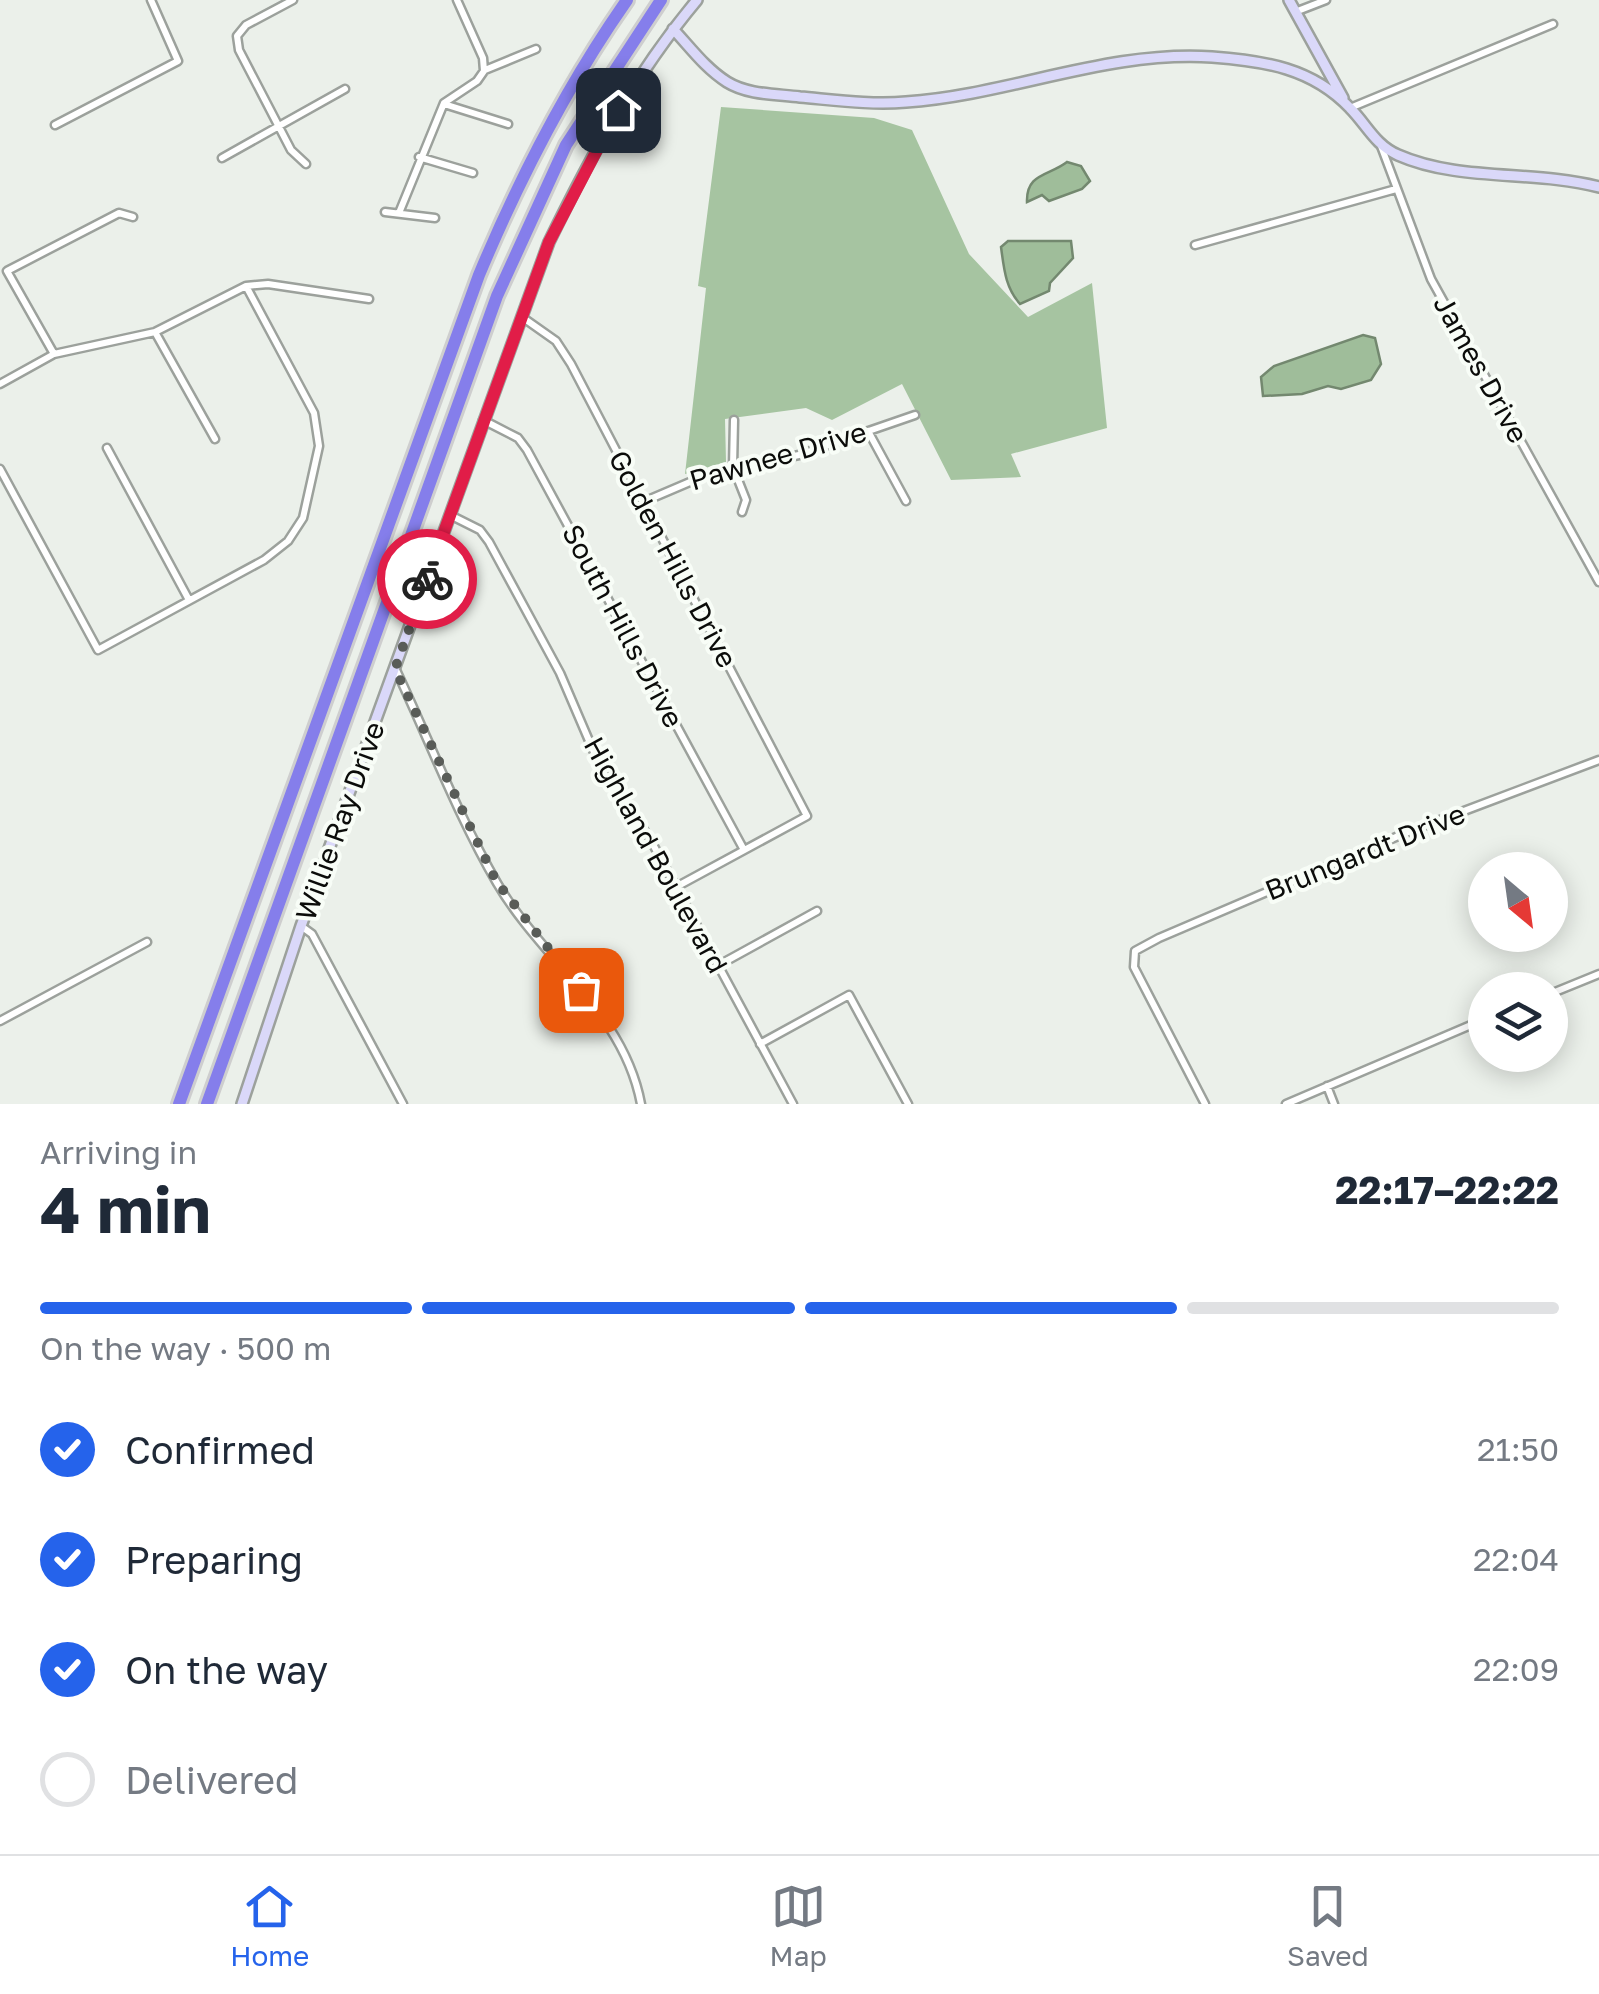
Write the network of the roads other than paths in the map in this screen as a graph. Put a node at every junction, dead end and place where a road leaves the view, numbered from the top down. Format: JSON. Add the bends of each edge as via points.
{"nodes":[{"id":1,"x":151,"y":0,"type":"edge"},
{"id":2,"x":292,"y":0,"type":"edge"},
{"id":3,"x":457,"y":0,"type":"edge"},
{"id":4,"x":627,"y":0,"type":"edge"},
{"id":5,"x":660,"y":0,"type":"edge"},
{"id":6,"x":697,"y":0,"type":"edge"},
{"id":7,"x":1289,"y":0,"type":"edge"},
{"id":8,"x":1326,"y":0,"type":"edge"},
{"id":9,"x":1295,"y":12,"type":"junction"},
{"id":10,"x":1554,"y":24,"type":"dead end"},
{"id":11,"x":673,"y":29,"type":"junction"},
{"id":12,"x":536,"y":49,"type":"dead end"},
{"id":13,"x":484,"y":70,"type":"junction"},
{"id":14,"x":345,"y":89,"type":"dead end"},
{"id":15,"x":444,"y":104,"type":"junction"},
{"id":16,"x":1350,"y":108,"type":"junction"},
{"id":17,"x":508,"y":124,"type":"dead end"},
{"id":18,"x":56,"y":125,"type":"dead end"},
{"id":19,"x":280,"y":127,"type":"junction"},
{"id":20,"x":1381,"y":146,"type":"junction"},
{"id":21,"x":419,"y":156,"type":"junction"},
{"id":22,"x":222,"y":158,"type":"dead end"},
{"id":23,"x":306,"y":164,"type":"dead end"},
{"id":24,"x":473,"y":174,"type":"dead end"},
{"id":25,"x":1599,"y":187,"type":"edge"},
{"id":26,"x":1396,"y":189,"type":"junction"},
{"id":27,"x":385,"y":212,"type":"dead end"},
{"id":28,"x":399,"y":213,"type":"junction"},
{"id":29,"x":133,"y":217,"type":"dead end"},
{"id":30,"x":436,"y":218,"type":"dead end"},
{"id":31,"x":1196,"y":245,"type":"dead end"},
{"id":32,"x":246,"y":286,"type":"junction"},
{"id":33,"x":369,"y":299,"type":"dead end"},
{"id":34,"x":522,"y":318,"type":"junction"},
{"id":35,"x":155,"y":332,"type":"junction"},
{"id":36,"x":54,"y":354,"type":"junction"},
{"id":37,"x":0,"y":384,"type":"edge"},
{"id":38,"x":915,"y":414,"type":"dead end"},
{"id":39,"x":484,"y":420,"type":"junction"},
{"id":40,"x":734,"y":420,"type":"dead end"},
{"id":41,"x":868,"y":430,"type":"junction"},
{"id":42,"x":215,"y":439,"type":"dead end"},
{"id":43,"x":107,"y":448,"type":"dead end"},
{"id":44,"x":733,"y":468,"type":"junction"},
{"id":45,"x":0,"y":469,"type":"edge"},
{"id":46,"x":643,"y":502,"type":"junction"},
{"id":47,"x":906,"y":502,"type":"dead end"},
{"id":48,"x":742,"y":512,"type":"dead end"},
{"id":49,"x":449,"y":514,"type":"junction"},
{"id":50,"x":1599,"y":582,"type":"edge"},
{"id":51,"x":189,"y":600,"type":"junction"},
{"id":52,"x":395,"y":669,"type":"junction"},
{"id":53,"x":1599,"y":760,"type":"edge"},
{"id":54,"x":744,"y":850,"type":"junction"},
{"id":55,"x":676,"y":887,"type":"junction"},
{"id":56,"x":818,"y":911,"type":"dead end"},
{"id":57,"x":302,"y":926,"type":"junction"},
{"id":58,"x":148,"y":942,"type":"dead end"},
{"id":59,"x":719,"y":965,"type":"junction"},
{"id":60,"x":1599,"y":974,"type":"edge"},
{"id":61,"x":1568,"y":987,"type":"edge"},
{"id":62,"x":0,"y":1021,"type":"edge"},
{"id":63,"x":1468,"y":1026,"type":"edge"},
{"id":64,"x":760,"y":1044,"type":"junction"},
{"id":65,"x":1327,"y":1086,"type":"junction"},
{"id":66,"x":179,"y":1104,"type":"edge"},
{"id":67,"x":207,"y":1104,"type":"edge"},
{"id":68,"x":242,"y":1104,"type":"edge"},
{"id":69,"x":403,"y":1104,"type":"edge"},
{"id":70,"x":640,"y":1104,"type":"edge"},
{"id":71,"x":793,"y":1104,"type":"edge"},
{"id":72,"x":908,"y":1104,"type":"edge"},
{"id":73,"x":1205,"y":1104,"type":"edge"},
{"id":74,"x":1286,"y":1104,"type":"edge"},
{"id":75,"x":1334,"y":1104,"type":"edge"}],
"edges":[{"from":1,"to":18,"type":"street","via":[[178,61]]},
{"from":2,"to":19,"type":"street","via":[[237,36]]},
{"from":3,"to":13,"type":"street"},
{"from":4,"to":66,"type":"highway","via":[[554,112],[479,275]]},
{"from":5,"to":67,"type":"highway","via":[[566,145],[505,278]]},
{"from":6,"to":11,"type":"street","name":"Willie Ray Drive"},
{"from":7,"to":9,"type":"street"},
{"from":8,"to":9,"type":"street"},
{"from":9,"to":16,"type":"street"},
{"from":10,"to":16,"type":"street"},
{"from":11,"to":16,"type":"street","via":[[705,64],[744,90],[906,102],[1149,58],[1208,57],[1293,68]]},
{"from":11,"to":34,"type":"street","name":"Willie Ray Drive","via":[[590,158]]},
{"from":12,"to":13,"type":"street"},
{"from":13,"to":15,"type":"street"},
{"from":14,"to":19,"type":"street"},
{"from":15,"to":17,"type":"street"},
{"from":15,"to":21,"type":"street"},
{"from":16,"to":20,"type":"street"},
{"from":19,"to":22,"type":"street"},
{"from":19,"to":23,"type":"street"},
{"from":20,"to":25,"type":"street","via":[[1452,169],[1562,177]]},
{"from":20,"to":26,"type":"street","name":"James Drive"},
{"from":21,"to":24,"type":"street"},
{"from":21,"to":28,"type":"street"},
{"from":26,"to":31,"type":"street"},
{"from":26,"to":50,"type":"street","name":"James Drive","via":[[1431,279]]},
{"from":27,"to":28,"type":"street"},
{"from":28,"to":30,"type":"street"},
{"from":29,"to":36,"type":"street","via":[[119,213],[7,271]]},
{"from":32,"to":33,"type":"street"},
{"from":32,"to":35,"type":"street"},
{"from":32,"to":51,"type":"street","via":[[314,413],[320,446],[315,478],[288,541]]},
{"from":34,"to":39,"type":"street","name":"Willie Ray Drive"},
{"from":34,"to":46,"type":"street","name":"Golden Hills Drive","via":[[556,341]]},
{"from":35,"to":36,"type":"street"},
{"from":35,"to":42,"type":"street"},
{"from":36,"to":37,"type":"street"},
{"from":38,"to":41,"type":"street","name":"Pawnee Drive"},
{"from":39,"to":49,"type":"street","name":"Willie Ray Drive"},
{"from":39,"to":54,"type":"street","name":"South Hills Drive","via":[[527,450]]},
{"from":40,"to":44,"type":"street"},
{"from":41,"to":44,"type":"street","name":"Pawnee Drive","via":[[799,455]]},
{"from":41,"to":47,"type":"street"},
{"from":43,"to":51,"type":"street"},
{"from":44,"to":46,"type":"street","name":"Pawnee Drive"},
{"from":44,"to":48,"type":"street","via":[[746,500]]},
{"from":45,"to":51,"type":"street","via":[[98,650]]},
{"from":46,"to":54,"type":"street","name":"Golden Hills Drive","via":[[807,816]]},
{"from":49,"to":52,"type":"street","name":"Willie Ray Drive"},
{"from":49,"to":55,"type":"street","name":"Highland Boulevard","via":[[490,542],[560,672],[602,771]]},
{"from":52,"to":57,"type":"street","name":"Willie Ray Drive"},
{"from":52,"to":70,"type":"street","via":[[496,881],[613,1029]]},
{"from":53,"to":73,"type":"street","name":"Brungardt Drive","via":[[1403,834],[1135,952],[1134,967]]},
{"from":54,"to":55,"type":"street"},
{"from":55,"to":59,"type":"street","name":"Highland Boulevard"},
{"from":56,"to":59,"type":"street"},
{"from":57,"to":68,"type":"street","name":"Willie Ray Drive"},
{"from":57,"to":69,"type":"street"},
{"from":58,"to":62,"type":"street"},
{"from":59,"to":64,"type":"street","name":"Highland Boulevard"},
{"from":60,"to":61,"type":"street"},
{"from":63,"to":65,"type":"street"},
{"from":64,"to":71,"type":"street","name":"Highland Boulevard"},
{"from":64,"to":72,"type":"street","via":[[849,995]]},
{"from":65,"to":74,"type":"street"},
{"from":65,"to":75,"type":"street"}]}
